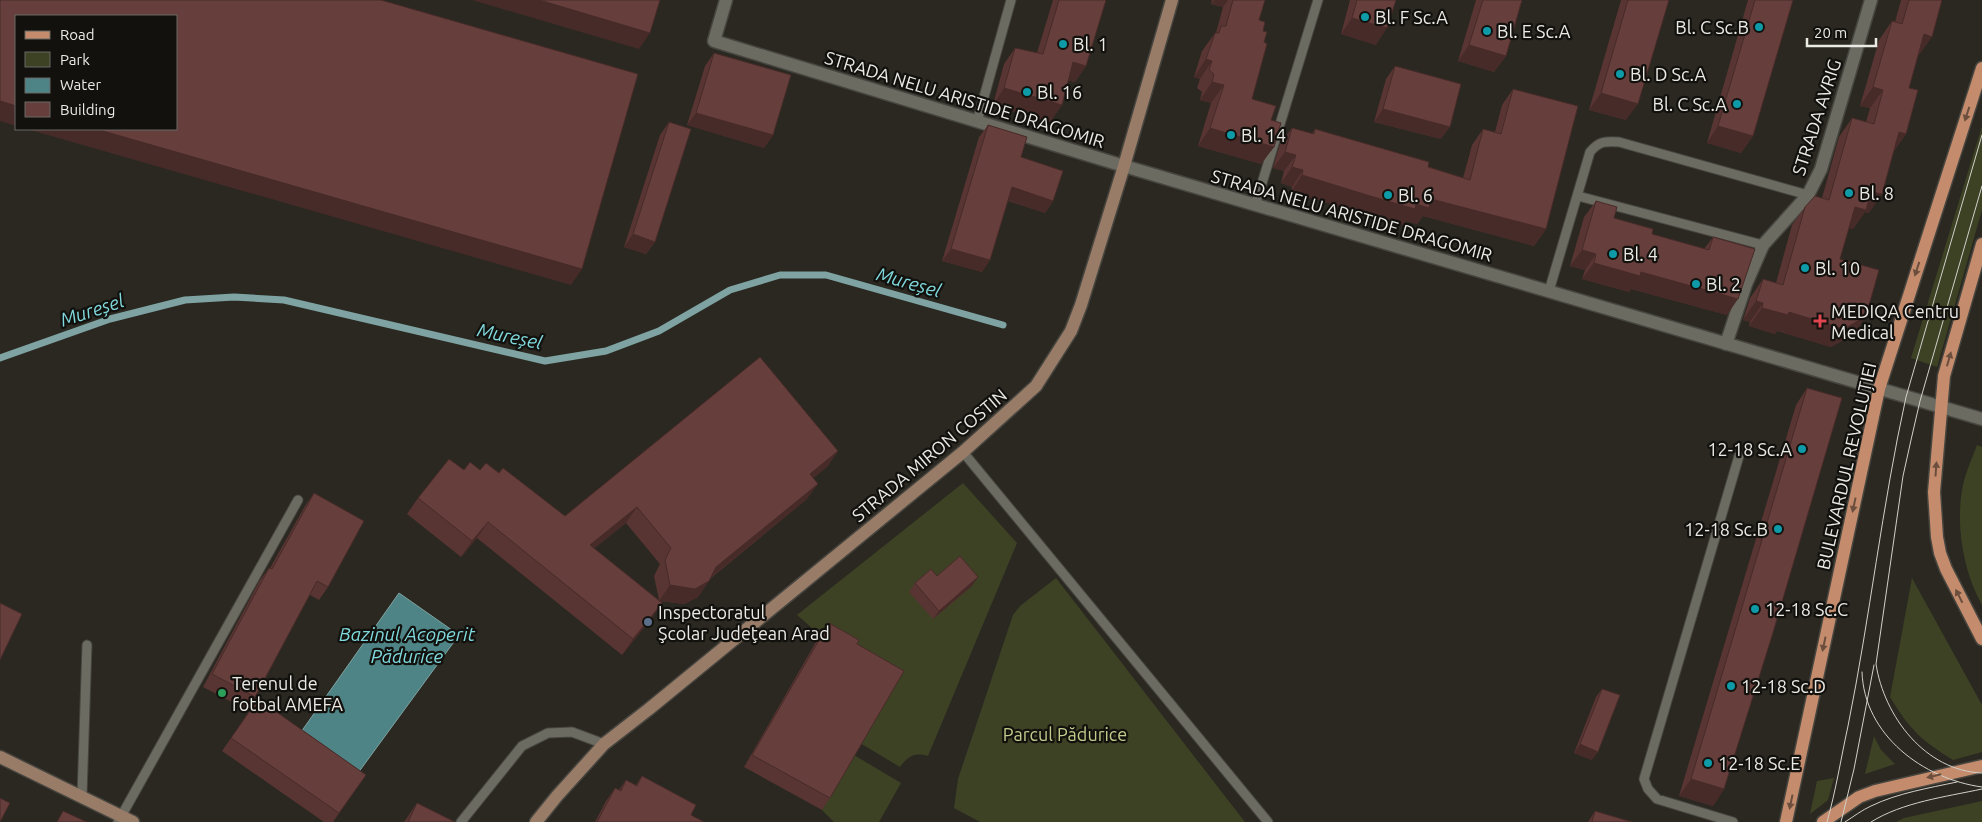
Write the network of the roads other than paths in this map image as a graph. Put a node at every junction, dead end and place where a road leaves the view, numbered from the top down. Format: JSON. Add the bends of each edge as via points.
{"nodes":[{"id":1,"x":726,"y":0,"type":"edge"},
{"id":2,"x":1011,"y":0,"type":"edge"},
{"id":3,"x":1172,"y":0,"type":"edge"},
{"id":4,"x":1318,"y":0,"type":"edge"},
{"id":5,"x":1871,"y":0,"type":"edge"},
{"id":6,"x":1982,"y":68,"type":"edge"},
{"id":7,"x":977,"y":122,"type":"junction"},
{"id":8,"x":1124,"y":166,"type":"junction"},
{"id":9,"x":1808,"y":195,"type":"junction"},
{"id":10,"x":1578,"y":196,"type":"junction"},
{"id":11,"x":1255,"y":206,"type":"junction"},
{"id":12,"x":1982,"y":244,"type":"edge"},
{"id":13,"x":1763,"y":245,"type":"junction"},
{"id":14,"x":1549,"y":291,"type":"junction"},
{"id":15,"x":1726,"y":344,"type":"junction"},
{"id":16,"x":1878,"y":389,"type":"junction"},
{"id":17,"x":1941,"y":407,"type":"junction"},
{"id":18,"x":1982,"y":419,"type":"edge"},
{"id":19,"x":963,"y":452,"type":"junction"},
{"id":20,"x":1739,"y":456,"type":"dead end"},
{"id":21,"x":298,"y":500,"type":"dead end"},
{"id":22,"x":1982,"y":639,"type":"edge"},
{"id":23,"x":87,"y":645,"type":"dead end"},
{"id":24,"x":604,"y":744,"type":"junction"},
{"id":25,"x":0,"y":757,"type":"edge"},
{"id":26,"x":1982,"y":766,"type":"edge"},
{"id":27,"x":82,"y":796,"type":"junction"},
{"id":28,"x":119,"y":819,"type":"edge"},
{"id":29,"x":133,"y":822,"type":"edge"},
{"id":30,"x":461,"y":822,"type":"edge"},
{"id":31,"x":536,"y":822,"type":"edge"},
{"id":32,"x":1268,"y":822,"type":"edge"},
{"id":33,"x":1733,"y":822,"type":"edge"},
{"id":34,"x":1786,"y":822,"type":"edge"},
{"id":35,"x":1823,"y":822,"type":"edge"}],
"edges":[{"from":1,"to":7,"type":"street","name":"STRADA NELU ARISTIDE DRAGOMIR","via":[[714,41]]},
{"from":2,"to":7,"type":"lane"},
{"from":3,"to":8,"type":"main road","name":"STRADA MIRON COSTIN"},
{"from":4,"to":11,"type":"lane"},
{"from":5,"to":9,"type":"street","name":"STRADA AVRIG","via":[[1821,169]]},
{"from":6,"to":16,"type":"main road","name":"BULEVARDUL REVOLUȚIEI","one_way":true},
{"from":7,"to":8,"type":"street","name":"STRADA NELU ARISTIDE DRAGOMIR"},
{"from":8,"to":11,"type":"street","name":"STRADA NELU ARISTIDE DRAGOMIR"},
{"from":8,"to":19,"type":"main road","name":"STRADA MIRON COSTIN","via":[[1071,331],[1036,386]]},
{"from":9,"to":10,"type":"lane","via":[[1606,140],[1596,144],[1590,152]]},
{"from":9,"to":13,"type":"street","name":"STRADA AVRIG"},
{"from":10,"to":13,"type":"lane"},
{"from":10,"to":14,"type":"lane"},
{"from":11,"to":14,"type":"street","name":"STRADA NELU ARISTIDE DRAGOMIR"},
{"from":17,"to":12,"type":"main road","one_way":true,"via":[[1944,376]]},
{"from":13,"to":15,"type":"street","name":"STRADA AVRIG"},
{"from":14,"to":15,"type":"street","name":"STRADA NELU ARISTIDE DRAGOMIR"},
{"from":15,"to":16,"type":"street","name":"STRADA NELU ARISTIDE DRAGOMIR"},
{"from":16,"to":17,"type":"street","name":"STRADA NELU ARISTIDE DRAGOMIR"},
{"from":16,"to":34,"type":"main road","name":"BULEVARDUL REVOLUȚIEI","one_way":true},
{"from":17,"to":18,"type":"street","name":"STRADA NELU ARISTIDE DRAGOMIR"},
{"from":22,"to":17,"type":"main road","one_way":true,"via":[[1946,569],[1938,545],[1934,492]]},
{"from":19,"to":24,"type":"main road","name":"STRADA MIRON COSTIN"},
{"from":19,"to":32,"type":"lane"},
{"from":20,"to":33,"type":"lane","via":[[1644,779],[1657,798]]},
{"from":21,"to":28,"type":"lane"},
{"from":23,"to":27,"type":"lane"},
{"from":24,"to":30,"type":"lane","via":[[572,732],[548,733],[522,746]]},
{"from":24,"to":31,"type":"main road","name":"STRADA MIRON COSTIN"},
{"from":25,"to":27,"type":"main road"},
{"from":26,"to":35,"type":"main road","one_way":true,"via":[[1875,791],[1859,797]]},
{"from":27,"to":28,"type":"main road"},
{"from":28,"to":29,"type":"main road"}]}
